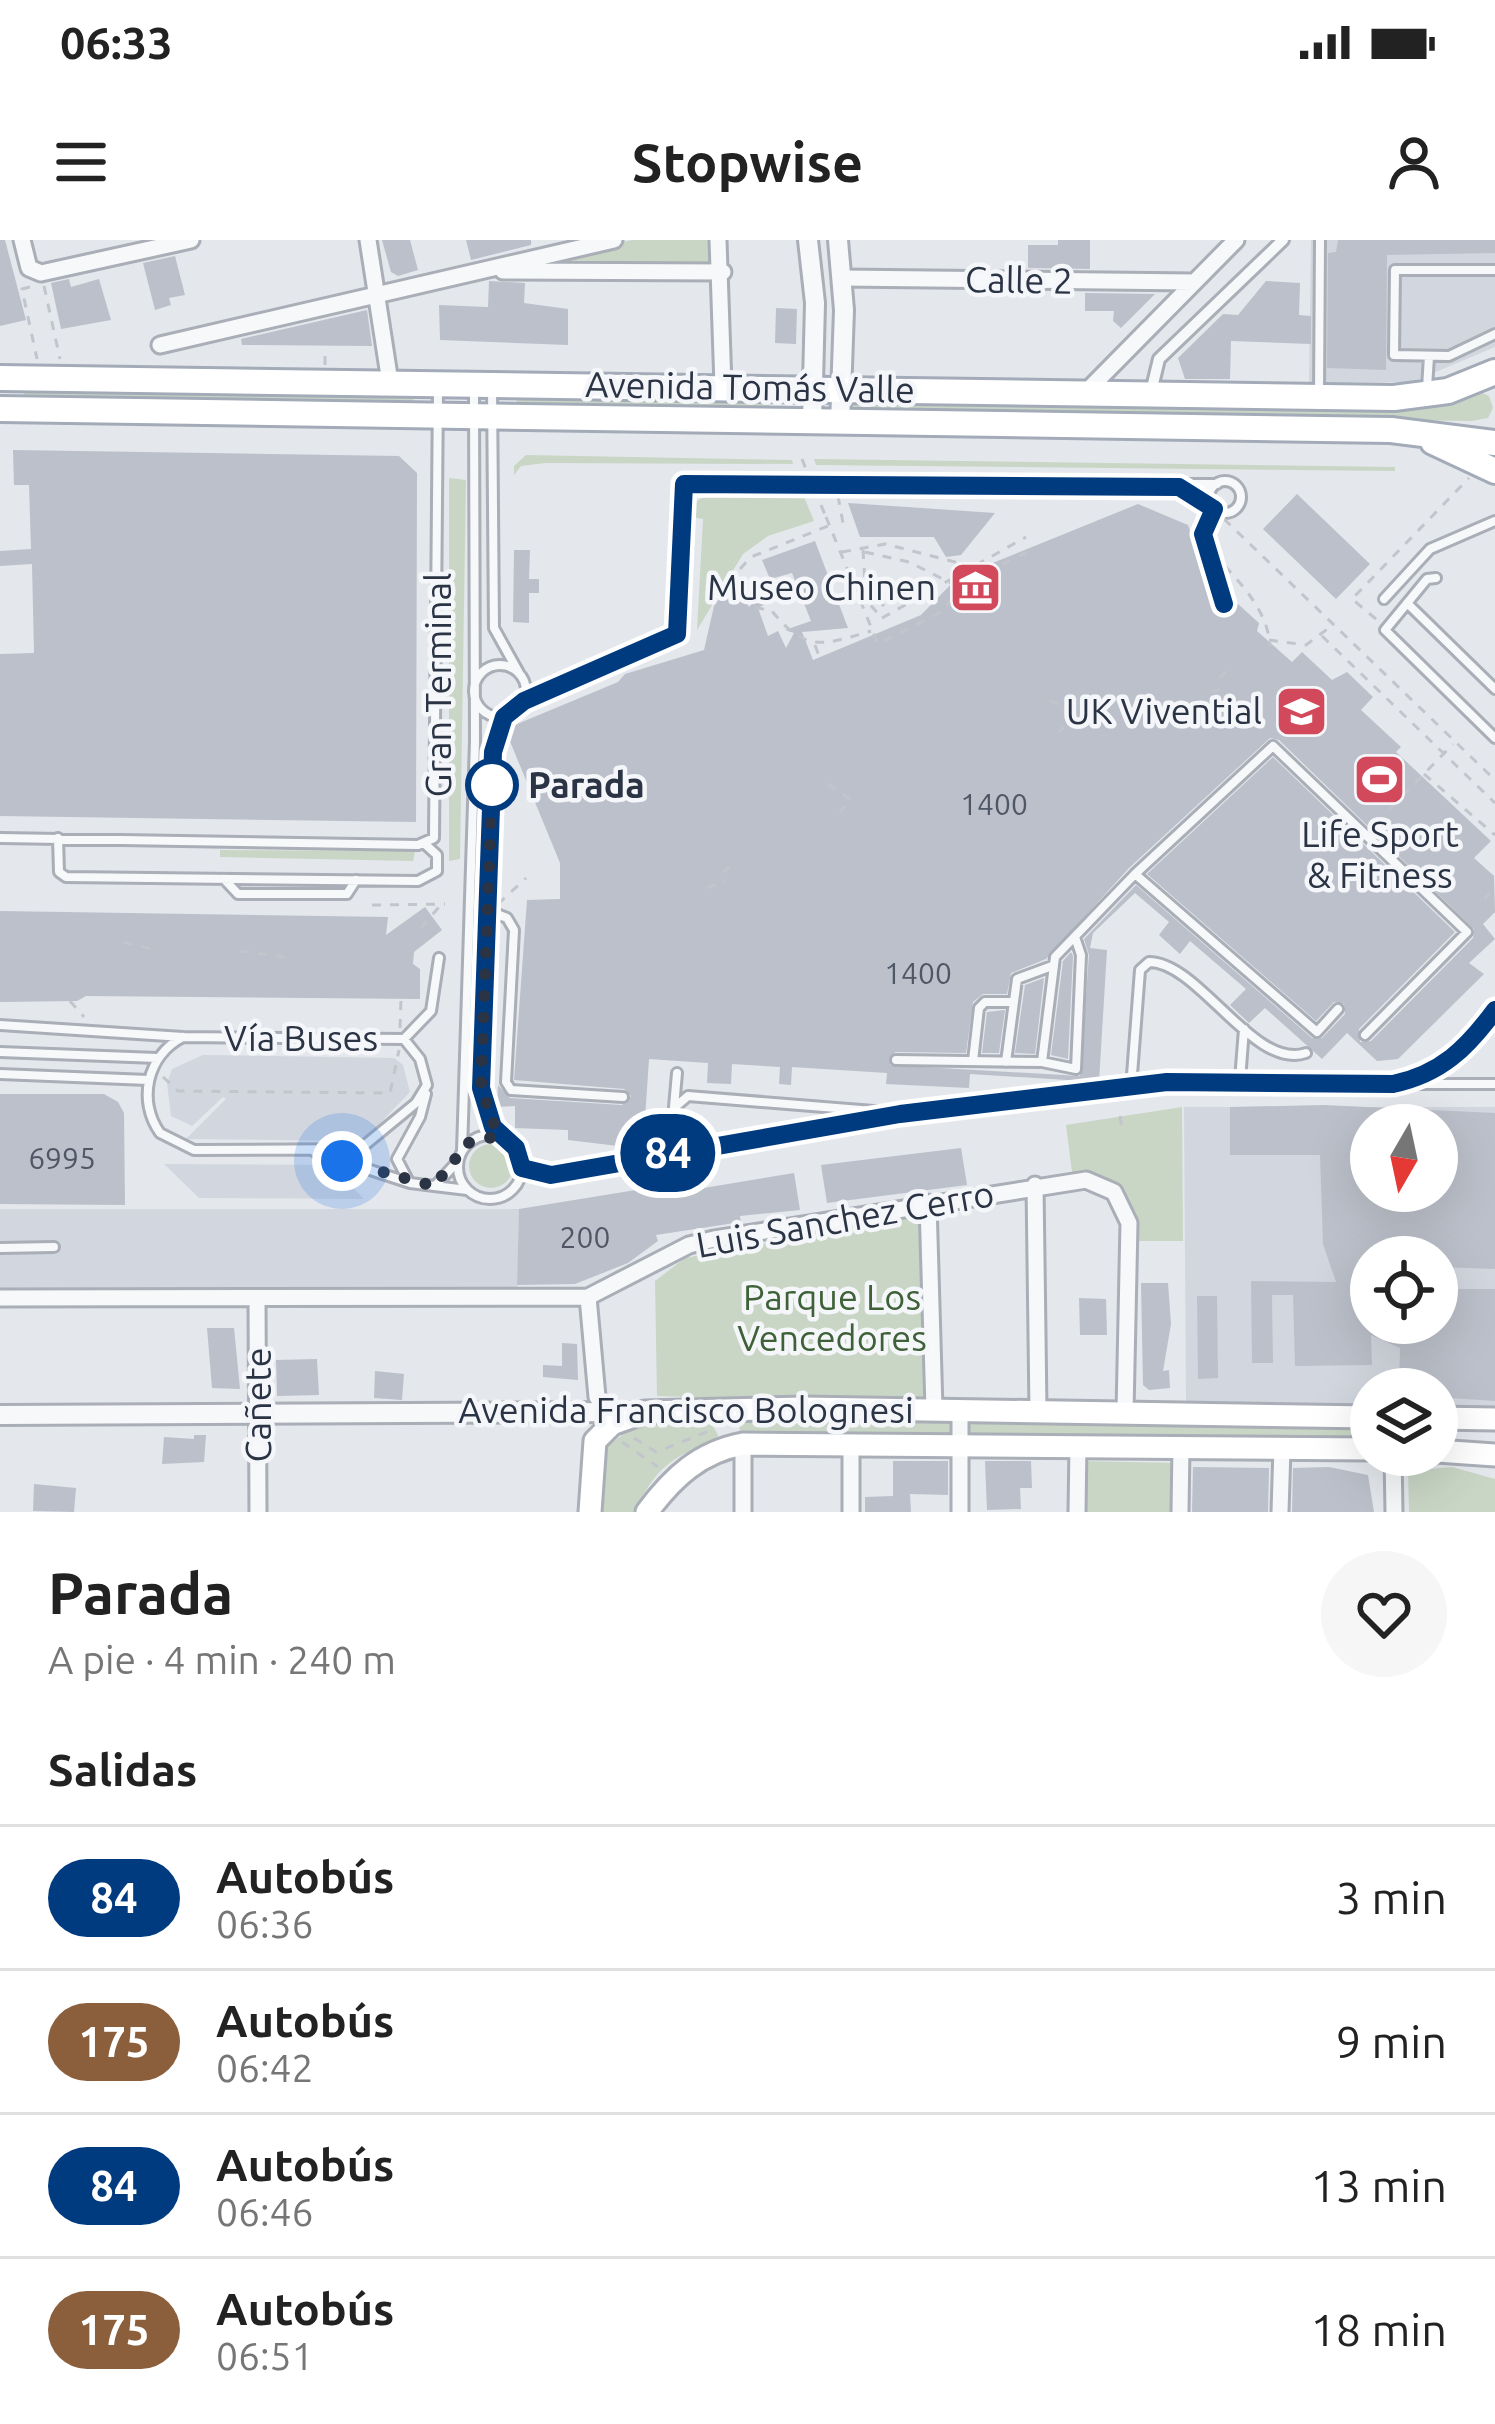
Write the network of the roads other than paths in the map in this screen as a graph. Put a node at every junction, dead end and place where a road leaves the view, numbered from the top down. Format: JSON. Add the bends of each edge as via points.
{"nodes":[{"id":1,"x":22,"y":240,"type":"edge"},
{"id":2,"x":190,"y":240,"type":"edge"},
{"id":3,"x":368,"y":240,"type":"edge"},
{"id":4,"x":614,"y":240,"type":"edge"},
{"id":5,"x":718,"y":240,"type":"edge"},
{"id":6,"x":808,"y":240,"type":"edge"},
{"id":7,"x":838,"y":240,"type":"edge"},
{"id":8,"x":1236,"y":240,"type":"edge"},
{"id":9,"x":1282,"y":240,"type":"edge"},
{"id":10,"x":1320,"y":240,"type":"edge"},
{"id":11,"x":488,"y":269,"type":"junction"},
{"id":12,"x":1495,"y":270,"type":"edge"},
{"id":13,"x":723,"y":272,"type":"junction"},
{"id":14,"x":843,"y":278,"type":"junction"},
{"id":15,"x":1194,"y":282,"type":"junction"},
{"id":16,"x":380,"y":293,"type":"junction"},
{"id":17,"x":1495,"y":334,"type":"edge"},
{"id":18,"x":160,"y":345,"type":"dead end"},
{"id":19,"x":1429,"y":356,"type":"junction"},
{"id":20,"x":20,"y":374,"type":"edge"},
{"id":21,"x":390,"y":382,"type":"junction"},
{"id":22,"x":1488,"y":382,"type":"edge"},
{"id":23,"x":438,"y":383,"type":"junction"},
{"id":24,"x":483,"y":384,"type":"junction"},
{"id":25,"x":723,"y":386,"type":"junction"},
{"id":26,"x":813,"y":387,"type":"junction"},
{"id":27,"x":842,"y":388,"type":"junction"},
{"id":28,"x":1084,"y":394,"type":"junction"},
{"id":29,"x":1151,"y":395,"type":"junction"},
{"id":30,"x":1427,"y":395,"type":"junction"},
{"id":31,"x":1319,"y":398,"type":"junction"},
{"id":32,"x":10,"y":410,"type":"edge"},
{"id":33,"x":438,"y":417,"type":"junction"},
{"id":34,"x":483,"y":418,"type":"junction"},
{"id":35,"x":812,"y":423,"type":"junction"},
{"id":36,"x":840,"y":424,"type":"junction"},
{"id":37,"x":1390,"y":430,"type":"junction"},
{"id":38,"x":1491,"y":438,"type":"edge"},
{"id":39,"x":1483,"y":473,"type":"edge"},
{"id":40,"x":1217,"y":484,"type":"junction"},
{"id":41,"x":1179,"y":487,"type":"junction"},
{"id":42,"x":1214,"y":509,"type":"junction"},
{"id":43,"x":1495,"y":521,"type":"edge"},
{"id":44,"x":1436,"y":578,"type":"dead end"},
{"id":45,"x":1384,"y":599,"type":"dead end"},
{"id":46,"x":1407,"y":603,"type":"junction"},
{"id":47,"x":1224,"y":604,"type":"dead end"},
{"id":48,"x":519,"y":673,"type":"junction"},
{"id":49,"x":1480,"y":674,"type":"junction"},
{"id":50,"x":1495,"y":678,"type":"edge"},
{"id":51,"x":471,"y":689,"type":"junction"},
{"id":52,"x":1495,"y":689,"type":"edge"},
{"id":53,"x":524,"y":701,"type":"junction"},
{"id":54,"x":504,"y":717,"type":"junction"},
{"id":55,"x":1495,"y":738,"type":"edge"},
{"id":56,"x":0,"y":838,"type":"edge"},
{"id":57,"x":58,"y":838,"type":"junction"},
{"id":58,"x":425,"y":844,"type":"junction"},
{"id":59,"x":1135,"y":874,"type":"junction"},
{"id":60,"x":223,"y":878,"type":"junction"},
{"id":61,"x":356,"y":880,"type":"junction"},
{"id":62,"x":492,"y":907,"type":"junction"},
{"id":63,"x":1075,"y":937,"type":"junction"},
{"id":64,"x":439,"y":958,"type":"dead end"},
{"id":65,"x":1052,"y":967,"type":"junction"},
{"id":66,"x":1012,"y":1002,"type":"junction"},
{"id":67,"x":1338,"y":1009,"type":"dead end"},
{"id":68,"x":1495,"y":1010,"type":"edge"},
{"id":69,"x":0,"y":1025,"type":"edge"},
{"id":70,"x":1244,"y":1030,"type":"junction"},
{"id":71,"x":1365,"y":1035,"type":"dead end"},
{"id":72,"x":183,"y":1037,"type":"junction"},
{"id":73,"x":402,"y":1039,"type":"junction"},
{"id":74,"x":0,"y":1052,"type":"edge"},
{"id":75,"x":1306,"y":1053,"type":"dead end"},
{"id":76,"x":159,"y":1058,"type":"junction"},
{"id":77,"x":896,"y":1060,"type":"dead end"},
{"id":78,"x":974,"y":1061,"type":"junction"},
{"id":79,"x":1006,"y":1062,"type":"junction"},
{"id":80,"x":1042,"y":1062,"type":"junction"},
{"id":81,"x":676,"y":1073,"type":"dead end"},
{"id":82,"x":0,"y":1074,"type":"edge"},
{"id":83,"x":1240,"y":1080,"type":"junction"},
{"id":84,"x":149,"y":1081,"type":"junction"},
{"id":85,"x":1391,"y":1084,"type":"junction"},
{"id":86,"x":1495,"y":1084,"type":"edge"},
{"id":87,"x":427,"y":1085,"type":"junction"},
{"id":88,"x":1131,"y":1088,"type":"junction"},
{"id":89,"x":622,"y":1097,"type":"dead end"},
{"id":90,"x":674,"y":1108,"type":"junction"},
{"id":91,"x":900,"y":1114,"type":"junction"},
{"id":92,"x":498,"y":1136,"type":"junction"},
{"id":93,"x":308,"y":1150,"type":"junction"},
{"id":94,"x":672,"y":1152,"type":"junction"},
{"id":95,"x":460,"y":1156,"type":"junction"},
{"id":96,"x":522,"y":1168,"type":"junction"},
{"id":97,"x":410,"y":1183,"type":"junction"},
{"id":98,"x":1035,"y":1185,"type":"junction"},
{"id":99,"x":434,"y":1186,"type":"junction"},
{"id":100,"x":467,"y":1190,"type":"junction"},
{"id":101,"x":928,"y":1203,"type":"junction"},
{"id":102,"x":54,"y":1247,"type":"dead end"},
{"id":103,"x":0,"y":1248,"type":"edge"},
{"id":104,"x":588,"y":1297,"type":"junction"},
{"id":105,"x":0,"y":1298,"type":"edge"},
{"id":106,"x":257,"y":1299,"type":"junction"},
{"id":107,"x":934,"y":1409,"type":"junction"},
{"id":108,"x":960,"y":1409,"type":"junction"},
{"id":109,"x":704,"y":1410,"type":"junction"},
{"id":110,"x":1038,"y":1410,"type":"junction"},
{"id":111,"x":258,"y":1412,"type":"junction"},
{"id":112,"x":1125,"y":1412,"type":"junction"},
{"id":113,"x":0,"y":1415,"type":"edge"},
{"id":114,"x":1350,"y":1417,"type":"edge"},
{"id":115,"x":1458,"y":1418,"type":"edge"},
{"id":116,"x":1495,"y":1419,"type":"edge"},
{"id":117,"x":608,"y":1421,"type":"junction"},
{"id":118,"x":960,"y":1442,"type":"junction"},
{"id":119,"x":743,"y":1444,"type":"junction"},
{"id":120,"x":851,"y":1444,"type":"junction"},
{"id":121,"x":1078,"y":1445,"type":"junction"},
{"id":122,"x":1181,"y":1447,"type":"junction"},
{"id":123,"x":1282,"y":1448,"type":"junction"},
{"id":124,"x":1350,"y":1448,"type":"edge"},
{"id":125,"x":712,"y":1451,"type":"junction"},
{"id":126,"x":1458,"y":1453,"type":"edge"},
{"id":127,"x":1462,"y":1453,"type":"junction"},
{"id":128,"x":1495,"y":1455,"type":"edge"},
{"id":129,"x":1495,"y":1466,"type":"edge"},
{"id":130,"x":1393,"y":1476,"type":"edge"},
{"id":131,"x":258,"y":1512,"type":"edge"},
{"id":132,"x":590,"y":1512,"type":"edge"},
{"id":133,"x":646,"y":1512,"type":"edge"},
{"id":134,"x":743,"y":1512,"type":"edge"},
{"id":135,"x":850,"y":1512,"type":"edge"},
{"id":136,"x":959,"y":1512,"type":"edge"},
{"id":137,"x":1077,"y":1512,"type":"edge"},
{"id":138,"x":1180,"y":1512,"type":"edge"},
{"id":139,"x":1280,"y":1512,"type":"edge"},
{"id":140,"x":1394,"y":1512,"type":"edge"}],
"edges":[{"from":1,"to":2,"type":"street","via":[[29,268],[41,273]]},
{"from":3,"to":16,"type":"street"},
{"from":4,"to":11,"type":"street"},
{"from":5,"to":13,"type":"street"},
{"from":6,"to":26,"type":"street"},
{"from":7,"to":14,"type":"street"},
{"from":8,"to":15,"type":"street"},
{"from":9,"to":29,"type":"street","via":[[1159,359]]},
{"from":10,"to":31,"type":"lane"},
{"from":11,"to":13,"type":"street"},
{"from":11,"to":16,"type":"street"},
{"from":12,"to":19,"type":"lane","via":[[1395,270],[1394,355]]},
{"from":13,"to":25,"type":"street"},
{"from":14,"to":15,"type":"street","name":"Calle 2"},
{"from":14,"to":27,"type":"street"},
{"from":15,"to":28,"type":"street"},
{"from":16,"to":18,"type":"street"},
{"from":16,"to":21,"type":"street"},
{"from":17,"to":19,"type":"lane","via":[[1450,356]]},
{"from":19,"to":30,"type":"lane"},
{"from":20,"to":21,"type":"main road","name":"Avenida Tomás Valle"},
{"from":20,"to":32,"type":"main road"},
{"from":21,"to":23,"type":"main road","name":"Avenida Tomás Valle"},
{"from":22,"to":30,"type":"main road","name":"Avenida Tomás Valle"},
{"from":23,"to":24,"type":"main road","name":"Avenida Tomás Valle"},
{"from":23,"to":33,"type":"lane","name":"Gran Terminal"},
{"from":24,"to":25,"type":"main road","name":"Avenida Tomás Valle"},
{"from":24,"to":34,"type":"lane"},
{"from":24,"to":34,"type":"lane"},
{"from":25,"to":26,"type":"main road","name":"Avenida Tomás Valle"},
{"from":26,"to":27,"type":"main road","name":"Avenida Tomás Valle"},
{"from":26,"to":35,"type":"street"},
{"from":27,"to":28,"type":"main road","name":"Avenida Tomás Valle"},
{"from":27,"to":36,"type":"street"},
{"from":28,"to":29,"type":"main road","name":"Avenida Tomás Valle"},
{"from":29,"to":31,"type":"main road","name":"Avenida Tomás Valle"},
{"from":30,"to":31,"type":"main road","name":"Avenida Tomás Valle"},
{"from":32,"to":33,"type":"main road","name":"Avenida Tomás Valle"},
{"from":33,"to":34,"type":"main road","name":"Avenida Tomás Valle"},
{"from":33,"to":58,"type":"lane","name":"Gran Terminal","via":[[438,828]]},
{"from":34,"to":35,"type":"main road","name":"Avenida Tomás Valle"},
{"from":34,"to":48,"type":"lane","via":[[494,628]]},
{"from":34,"to":51,"type":"lane"},
{"from":35,"to":36,"type":"main road","name":"Avenida Tomás Valle"},
{"from":36,"to":37,"type":"main road","name":"Avenida Tomás Valle"},
{"from":37,"to":38,"type":"main road","name":"Avenida Tomás Valle"},
{"from":37,"to":39,"type":"main road","via":[[1439,444]]},
{"from":40,"to":41,"type":"lane"},
{"from":40,"to":42,"type":"lane"},
{"from":40,"to":42,"type":"lane","via":[[1232,483],[1240,500],[1232,511]]},
{"from":41,"to":42,"type":"lane"},
{"from":41,"to":53,"type":"lane","via":[[684,484],[677,634]]},
{"from":42,"to":47,"type":"lane","via":[[1203,534]]},
{"from":43,"to":45,"type":"lane","via":[[1430,549]]},
{"from":44,"to":46,"type":"lane"},
{"from":46,"to":49,"type":"lane"},
{"from":46,"to":55,"type":"lane","via":[[1385,628]]},
{"from":48,"to":51,"type":"lane","via":[[496,666]]},
{"from":48,"to":53,"type":"lane"},
{"from":49,"to":50,"type":"lane"},
{"from":49,"to":52,"type":"lane"},
{"from":51,"to":54,"type":"lane","via":[[483,710]]},
{"from":51,"to":95,"type":"lane"},
{"from":53,"to":54,"type":"lane"},
{"from":54,"to":62,"type":"lane","via":[[493,752]]},
{"from":56,"to":57,"type":"lane","name":"Gran Terminal"},
{"from":57,"to":58,"type":"lane","name":"Gran Terminal"},
{"from":57,"to":60,"type":"lane","via":[[63,876]]},
{"from":58,"to":61,"type":"lane","via":[[437,855],[431,877]]},
{"from":59,"to":63,"type":"lane"},
{"from":59,"to":67,"type":"lane","via":[[1317,1031]]},
{"from":59,"to":71,"type":"lane","via":[[1273,746],[1467,932]]},
{"from":60,"to":61,"type":"lane"},
{"from":60,"to":61,"type":"lane","via":[[238,894],[347,894]]},
{"from":62,"to":89,"type":"lane","via":[[514,930],[511,1090]]},
{"from":62,"to":92,"type":"lane","via":[[481,1088]]},
{"from":63,"to":65,"type":"lane"},
{"from":63,"to":80,"type":"lane","via":[[1076,1069]]},
{"from":64,"to":73,"type":"lane","via":[[431,1011]]},
{"from":65,"to":66,"type":"lane","via":[[1017,979]]},
{"from":65,"to":80,"type":"lane"},
{"from":66,"to":78,"type":"lane","via":[[979,1008]]},
{"from":66,"to":79,"type":"lane"},
{"from":68,"to":85,"type":"lane","via":[[1448,1064]]},
{"from":69,"to":72,"type":"lane"},
{"from":70,"to":75,"type":"lane","via":[[1289,1055]]},
{"from":70,"to":83,"type":"lane"},
{"from":70,"to":88,"type":"lane","via":[[1176,970],[1149,962],[1140,970]]},
{"from":72,"to":73,"type":"lane","name":"Vía Buses"},
{"from":72,"to":76,"type":"lane","name":"Vía Buses"},
{"from":73,"to":87,"type":"lane","name":"Vía Buses","via":[[420,1059]]},
{"from":74,"to":76,"type":"lane"},
{"from":76,"to":84,"type":"lane","name":"Vía Buses"},
{"from":77,"to":78,"type":"lane"},
{"from":78,"to":79,"type":"lane"},
{"from":79,"to":80,"type":"lane"},
{"from":81,"to":90,"type":"lane"},
{"from":82,"to":84,"type":"lane"},
{"from":83,"to":85,"type":"lane"},
{"from":83,"to":88,"type":"lane"},
{"from":84,"to":93,"type":"lane","via":[[153,1123],[177,1145]]},
{"from":85,"to":86,"type":"lane"},
{"from":87,"to":93,"type":"lane","via":[[368,1147]]},
{"from":87,"to":97,"type":"lane","via":[[421,1117],[397,1159]]},
{"from":88,"to":91,"type":"lane"},
{"from":90,"to":91,"type":"lane","via":[[697,1096]]},
{"from":90,"to":94,"type":"lane"},
{"from":91,"to":94,"type":"lane"},
{"from":92,"to":95,"type":"lane","via":[[477,1137]]},
{"from":92,"to":96,"type":"lane","via":[[516,1148]]},
{"from":93,"to":97,"type":"lane"},
{"from":94,"to":96,"type":"lane","via":[[551,1175]]},
{"from":95,"to":99,"type":"lane"},
{"from":95,"to":100,"type":"lane"},
{"from":96,"to":100,"type":"lane","via":[[507,1194],[486,1198]]},
{"from":97,"to":99,"type":"lane"},
{"from":98,"to":101,"type":"street","name":"Luis Sanchez Cerro"},
{"from":98,"to":110,"type":"street"},
{"from":98,"to":112,"type":"street","name":"Luis Sanchez Cerro","via":[[1094,1181],[1126,1209]]},
{"from":99,"to":100,"type":"lane"},
{"from":101,"to":104,"type":"street","name":"Luis Sanchez Cerro","via":[[697,1243]]},
{"from":101,"to":107,"type":"street"},
{"from":102,"to":103,"type":"lane"},
{"from":104,"to":106,"type":"street","name":"Luis Sanchez Cerro"},
{"from":104,"to":117,"type":"street","via":[[597,1396]]},
{"from":105,"to":106,"type":"street","name":"Luis Sanchez Cerro"},
{"from":106,"to":111,"type":"street","name":"Cañete"},
{"from":107,"to":108,"type":"main road","name":"Avenida Francisco Bolognesi"},
{"from":107,"to":109,"type":"main road","name":"Avenida Francisco Bolognesi"},
{"from":108,"to":110,"type":"main road","name":"Avenida Francisco Bolognesi"},
{"from":108,"to":118,"type":"street"},
{"from":109,"to":117,"type":"main road","name":"Avenida Francisco Bolognesi"},
{"from":109,"to":125,"type":"main road","via":[[722,1416],[728,1430]]},
{"from":110,"to":112,"type":"main road","name":"Avenida Francisco Bolognesi"},
{"from":111,"to":113,"type":"street","name":"Avenida Francisco Bolognesi"},
{"from":111,"to":117,"type":"street","name":"Avenida Francisco Bolognesi"},
{"from":111,"to":131,"type":"street","name":"Cañete"},
{"from":112,"to":114,"type":"main road","name":"Avenida Francisco Bolognesi"},
{"from":115,"to":116,"type":"main road"},
{"from":117,"to":132,"type":"main road","via":[[590,1456]]},
{"from":118,"to":120,"type":"main road","name":"Avenida Francisco Bolognesi"},
{"from":118,"to":121,"type":"main road","name":"Avenida Francisco Bolognesi"},
{"from":118,"to":136,"type":"street"},
{"from":119,"to":120,"type":"main road","name":"Avenida Francisco Bolognesi"},
{"from":119,"to":125,"type":"main road","name":"Avenida Francisco Bolognesi"},
{"from":119,"to":134,"type":"street"},
{"from":120,"to":135,"type":"street"},
{"from":121,"to":122,"type":"main road","name":"Avenida Francisco Bolognesi"},
{"from":121,"to":137,"type":"street"},
{"from":122,"to":123,"type":"main road","name":"Avenida Francisco Bolognesi"},
{"from":122,"to":138,"type":"street"},
{"from":123,"to":124,"type":"main road","name":"Avenida Francisco Bolognesi"},
{"from":123,"to":139,"type":"street"},
{"from":125,"to":133,"type":"main road"},
{"from":126,"to":127,"type":"main road"},
{"from":127,"to":128,"type":"main road"},
{"from":127,"to":129,"type":"main road"},
{"from":130,"to":140,"type":"street"}]}
